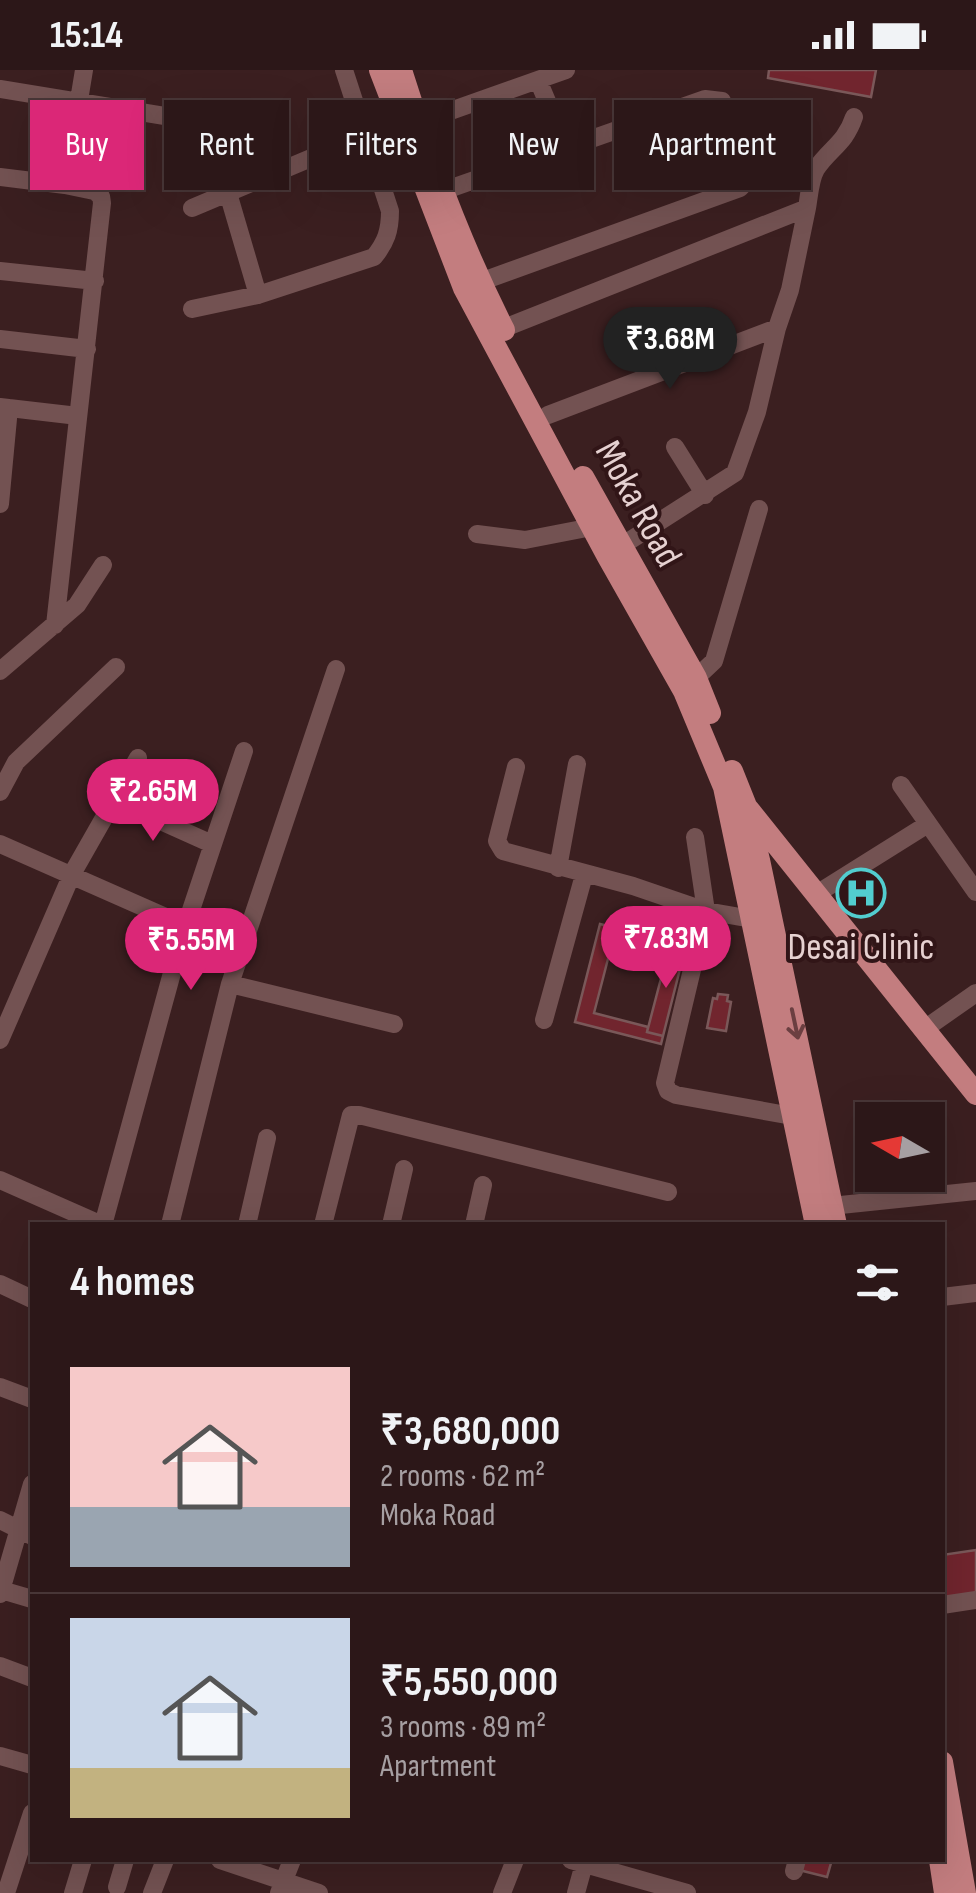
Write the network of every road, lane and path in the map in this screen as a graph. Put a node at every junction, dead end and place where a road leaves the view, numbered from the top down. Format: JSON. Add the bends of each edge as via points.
{"nodes":[{"id":1,"x":84,"y":70,"type":"edge"},
{"id":2,"x":344,"y":70,"type":"edge"},
{"id":3,"x":380,"y":70,"type":"edge"},
{"id":4,"x":400,"y":70,"type":"edge"},
{"id":5,"x":566,"y":70,"type":"edge"},
{"id":6,"x":538,"y":80,"type":"junction"},
{"id":7,"x":0,"y":89,"type":"edge"},
{"id":8,"x":72,"y":100,"type":"edge"},
{"id":9,"x":78,"y":100,"type":"edge"},
{"id":10,"x":355,"y":100,"type":"edge"},
{"id":11,"x":394,"y":100,"type":"edge"},
{"id":12,"x":403,"y":100,"type":"edge"},
{"id":13,"x":546,"y":100,"type":"edge"},
{"id":14,"x":453,"y":108,"type":"edge"},
{"id":15,"x":854,"y":117,"type":"dead end"},
{"id":16,"x":594,"y":137,"type":"edge"},
{"id":17,"x":309,"y":157,"type":"edge"},
{"id":18,"x":0,"y":177,"type":"edge"},
{"id":19,"x":473,"y":180,"type":"edge"},
{"id":20,"x":30,"y":181,"type":"edge"},
{"id":21,"x":88,"y":190,"type":"edge"},
{"id":22,"x":384,"y":190,"type":"edge"},
{"id":23,"x":429,"y":190,"type":"edge"},
{"id":24,"x":443,"y":191,"type":"joint"},
{"id":25,"x":228,"y":193,"type":"junction"},
{"id":26,"x":192,"y":208,"type":"dead end"},
{"id":27,"x":807,"y":208,"type":"junction"},
{"id":28,"x":0,"y":271,"type":"edge"},
{"id":29,"x":95,"y":281,"type":"junction"},
{"id":30,"x":480,"y":282,"type":"junction"},
{"id":31,"x":258,"y":295,"type":"junction"},
{"id":32,"x":192,"y":309,"type":"dead end"},
{"id":33,"x":776,"y":328,"type":"junction"},
{"id":34,"x":496,"y":332,"type":"junction"},
{"id":35,"x":0,"y":338,"type":"edge"},
{"id":36,"x":87,"y":348,"type":"junction"},
{"id":37,"x":4,"y":407,"type":"edge"},
{"id":38,"x":548,"y":415,"type":"junction"},
{"id":39,"x":78,"y":416,"type":"junction"},
{"id":40,"x":675,"y":447,"type":"dead end"},
{"id":41,"x":705,"y":494,"type":"junction"},
{"id":42,"x":0,"y":504,"type":"edge"},
{"id":43,"x":758,"y":509,"type":"dead end"},
{"id":44,"x":592,"y":527,"type":"junction"},
{"id":45,"x":477,"y":534,"type":"dead end"},
{"id":46,"x":614,"y":550,"type":"junction"},
{"id":47,"x":102,"y":565,"type":"dead end"},
{"id":48,"x":55,"y":624,"type":"junction"},
{"id":49,"x":116,"y":667,"type":"dead end"},
{"id":50,"x":336,"y":670,"type":"dead end"},
{"id":51,"x":0,"y":671,"type":"edge"},
{"id":52,"x":696,"y":678,"type":"junction"},
{"id":53,"x":244,"y":751,"type":"dead end"},
{"id":54,"x":138,"y":758,"type":"dead end"},
{"id":55,"x":577,"y":764,"type":"dead end"},
{"id":56,"x":516,"y":767,"type":"dead end"},
{"id":57,"x":2,"y":779,"type":"edge"},
{"id":58,"x":901,"y":784,"type":"dead end"},
{"id":59,"x":724,"y":787,"type":"junction"},
{"id":60,"x":114,"y":800,"type":"junction"},
{"id":61,"x":746,"y":806,"type":"junction"},
{"id":62,"x":928,"y":824,"type":"junction"},
{"id":63,"x":695,"y":837,"type":"dead end"},
{"id":64,"x":0,"y":844,"type":"edge"},
{"id":65,"x":212,"y":844,"type":"junction"},
{"id":66,"x":750,"y":863,"type":"junction"},
{"id":67,"x":558,"y":868,"type":"junction"},
{"id":68,"x":72,"y":874,"type":"junction"},
{"id":69,"x":584,"y":875,"type":"junction"},
{"id":70,"x":973,"y":880,"type":"edge"},
{"id":71,"x":818,"y":893,"type":"junction"},
{"id":72,"x":706,"y":911,"type":"junction"},
{"id":73,"x":752,"y":919,"type":"junction"},
{"id":74,"x":186,"y":926,"type":"junction"},
{"id":75,"x":230,"y":984,"type":"junction"},
{"id":76,"x":976,"y":993,"type":"edge"},
{"id":77,"x":544,"y":1020,"type":"dead end"},
{"id":78,"x":394,"y":1024,"type":"dead end"},
{"id":79,"x":923,"y":1030,"type":"junction"},
{"id":80,"x":0,"y":1040,"type":"edge"},
{"id":81,"x":976,"y":1094,"type":"edge"},
{"id":82,"x":792,"y":1116,"type":"junction"},
{"id":83,"x":267,"y":1138,"type":"dead end"},
{"id":84,"x":404,"y":1169,"type":"dead end"},
{"id":85,"x":0,"y":1180,"type":"edge"},
{"id":86,"x":483,"y":1185,"type":"dead end"},
{"id":87,"x":976,"y":1191,"type":"edge"},
{"id":88,"x":668,"y":1192,"type":"dead end"},
{"id":89,"x":834,"y":1216,"type":"edge"},
{"id":90,"x":95,"y":1222,"type":"edge"},
{"id":91,"x":103,"y":1222,"type":"edge"},
{"id":92,"x":171,"y":1222,"type":"edge"},
{"id":93,"x":247,"y":1222,"type":"edge"},
{"id":94,"x":325,"y":1222,"type":"edge"},
{"id":95,"x":392,"y":1222,"type":"edge"},
{"id":96,"x":475,"y":1222,"type":"edge"},
{"id":97,"x":815,"y":1222,"type":"edge"},
{"id":98,"x":0,"y":1284,"type":"edge"},
{"id":99,"x":976,"y":1293,"type":"edge"},
{"id":100,"x":30,"y":1297,"type":"edge"},
{"id":101,"x":945,"y":1297,"type":"edge"},
{"id":102,"x":0,"y":1387,"type":"edge"},
{"id":103,"x":30,"y":1398,"type":"edge"},
{"id":104,"x":30,"y":1500,"type":"edge"},
{"id":105,"x":0,"y":1520,"type":"edge"},
{"id":106,"x":26,"y":1533,"type":"edge"},
{"id":107,"x":1,"y":1592,"type":"edge"},
{"id":108,"x":30,"y":1599,"type":"edge"},
{"id":109,"x":976,"y":1600,"type":"edge"},
{"id":110,"x":945,"y":1605,"type":"edge"},
{"id":111,"x":0,"y":1666,"type":"edge"},
{"id":112,"x":30,"y":1677,"type":"edge"},
{"id":113,"x":0,"y":1756,"type":"edge"},
{"id":114,"x":30,"y":1764,"type":"edge"},
{"id":115,"x":945,"y":1780,"type":"edge"},
{"id":116,"x":30,"y":1819,"type":"edge"},
{"id":117,"x":81,"y":1862,"type":"edge"},
{"id":118,"x":124,"y":1862,"type":"edge"},
{"id":119,"x":165,"y":1862,"type":"edge"},
{"id":120,"x":225,"y":1862,"type":"edge"},
{"id":121,"x":291,"y":1862,"type":"edge"},
{"id":122,"x":514,"y":1862,"type":"edge"},
{"id":123,"x":578,"y":1862,"type":"edge"},
{"id":124,"x":942,"y":1862,"type":"edge"},
{"id":125,"x":281,"y":1887,"type":"edge"},
{"id":126,"x":117,"y":1888,"type":"dead end"},
{"id":127,"x":963,"y":1890,"type":"edge"},
{"id":128,"x":6,"y":1893,"type":"edge"},
{"id":129,"x":73,"y":1893,"type":"edge"},
{"id":130,"x":152,"y":1893,"type":"edge"},
{"id":131,"x":319,"y":1893,"type":"edge"},
{"id":132,"x":502,"y":1893,"type":"edge"},
{"id":133,"x":576,"y":1893,"type":"edge"},
{"id":134,"x":687,"y":1893,"type":"edge"}],
"edges":[{"from":1,"to":9,"type":"street"},
{"from":2,"to":10,"type":"street"},
{"from":3,"to":11,"type":"main road","name":"Moka Road"},
{"from":4,"to":12,"type":"main road","name":"Moka Road"},
{"from":5,"to":6,"type":"street"},
{"from":6,"to":13,"type":"street"},
{"from":6,"to":14,"type":"street"},
{"from":7,"to":8,"type":"street"},
{"from":15,"to":27,"type":"street","via":[[838,148],[815,170]]},
{"from":16,"to":30,"type":"street","via":[[714,98],[725,108],[746,183]]},
{"from":17,"to":25,"type":"street"},
{"from":18,"to":20,"type":"street"},
{"from":19,"to":24,"type":"street"},
{"from":21,"to":29,"type":"street","via":[[101,196]]},
{"from":22,"to":31,"type":"street","via":[[390,229],[374,257]]},
{"from":23,"to":34,"type":"main road","name":"Moka Road","via":[[464,288]]},
{"from":24,"to":30,"type":"main road","name":"Moka Road"},
{"from":25,"to":26,"type":"street"},
{"from":25,"to":31,"type":"street"},
{"from":27,"to":33,"type":"street"},
{"from":27,"to":34,"type":"street"},
{"from":28,"to":29,"type":"street"},
{"from":29,"to":36,"type":"street"},
{"from":30,"to":34,"type":"main road","name":"Moka Road"},
{"from":31,"to":32,"type":"street"},
{"from":33,"to":38,"type":"street"},
{"from":33,"to":41,"type":"street","via":[[742,459],[735,473]]},
{"from":34,"to":38,"type":"main road","name":"Moka Road"},
{"from":34,"to":44,"type":"main road","name":"Moka Road"},
{"from":35,"to":36,"type":"street"},
{"from":36,"to":39,"type":"street"},
{"from":37,"to":39,"type":"street"},
{"from":37,"to":42,"type":"street"},
{"from":38,"to":46,"type":"main road","name":"Moka Road"},
{"from":39,"to":48,"type":"street"},
{"from":40,"to":41,"type":"street"},
{"from":41,"to":46,"type":"street"},
{"from":43,"to":52,"type":"street","via":[[714,661]]},
{"from":44,"to":45,"type":"street","via":[[525,540]]},
{"from":44,"to":46,"type":"main road","name":"Moka Road"},
{"from":46,"to":52,"type":"main road","name":"Moka Road"},
{"from":46,"to":59,"type":"main road","name":"Moka Road"},
{"from":47,"to":48,"type":"street","via":[[88,592]]},
{"from":48,"to":51,"type":"street"},
{"from":49,"to":57,"type":"street"},
{"from":50,"to":75,"type":"street"},
{"from":52,"to":61,"type":"main road","name":"Moka Road"},
{"from":53,"to":65,"type":"street"},
{"from":54,"to":60,"type":"street"},
{"from":55,"to":67,"type":"street"},
{"from":56,"to":67,"type":"street","via":[[497,841],[504,851]]},
{"from":58,"to":62,"type":"street"},
{"from":59,"to":61,"type":"main road"},
{"from":59,"to":66,"type":"main road","name":"Moka Road"},
{"from":60,"to":65,"type":"street"},
{"from":60,"to":68,"type":"street"},
{"from":61,"to":66,"type":"main road"},
{"from":61,"to":71,"type":"main road"},
{"from":62,"to":70,"type":"street"},
{"from":62,"to":71,"type":"street"},
{"from":63,"to":72,"type":"street"},
{"from":64,"to":68,"type":"street"},
{"from":65,"to":74,"type":"street"},
{"from":66,"to":73,"type":"main road"},
{"from":66,"to":89,"type":"main road","one_way":true},
{"from":67,"to":69,"type":"street"},
{"from":68,"to":74,"type":"street"},
{"from":68,"to":80,"type":"street"},
{"from":69,"to":72,"type":"street"},
{"from":69,"to":77,"type":"street"},
{"from":71,"to":79,"type":"main road"},
{"from":72,"to":73,"type":"street"},
{"from":72,"to":82,"type":"street","via":[[668,1091]]},
{"from":73,"to":82,"type":"main road"},
{"from":74,"to":91,"type":"street"},
{"from":75,"to":78,"type":"street"},
{"from":75,"to":92,"type":"street"},
{"from":76,"to":79,"type":"street"},
{"from":79,"to":81,"type":"main road"},
{"from":82,"to":97,"type":"main road"},
{"from":83,"to":93,"type":"street"},
{"from":84,"to":95,"type":"street"},
{"from":85,"to":90,"type":"street"},
{"from":86,"to":96,"type":"street"},
{"from":87,"to":89,"type":"street"},
{"from":88,"to":94,"type":"street","via":[[359,1114],[351,1115]]},
{"from":98,"to":100,"type":"street"},
{"from":99,"to":101,"type":"street"},
{"from":102,"to":103,"type":"street"},
{"from":104,"to":106,"type":"street"},
{"from":105,"to":106,"type":"street"},
{"from":106,"to":107,"type":"street"},
{"from":107,"to":108,"type":"street"},
{"from":109,"to":110,"type":"street"},
{"from":111,"to":112,"type":"street"},
{"from":113,"to":114,"type":"street"},
{"from":115,"to":127,"type":"main road"},
{"from":116,"to":128,"type":"street"},
{"from":117,"to":129,"type":"street"},
{"from":118,"to":126,"type":"street"},
{"from":119,"to":130,"type":"street"},
{"from":120,"to":125,"type":"street"},
{"from":121,"to":125,"type":"street"},
{"from":122,"to":132,"type":"street"},
{"from":123,"to":133,"type":"street"},
{"from":123,"to":134,"type":"street"},
{"from":124,"to":127,"type":"main road"},
{"from":125,"to":131,"type":"street"}]}
